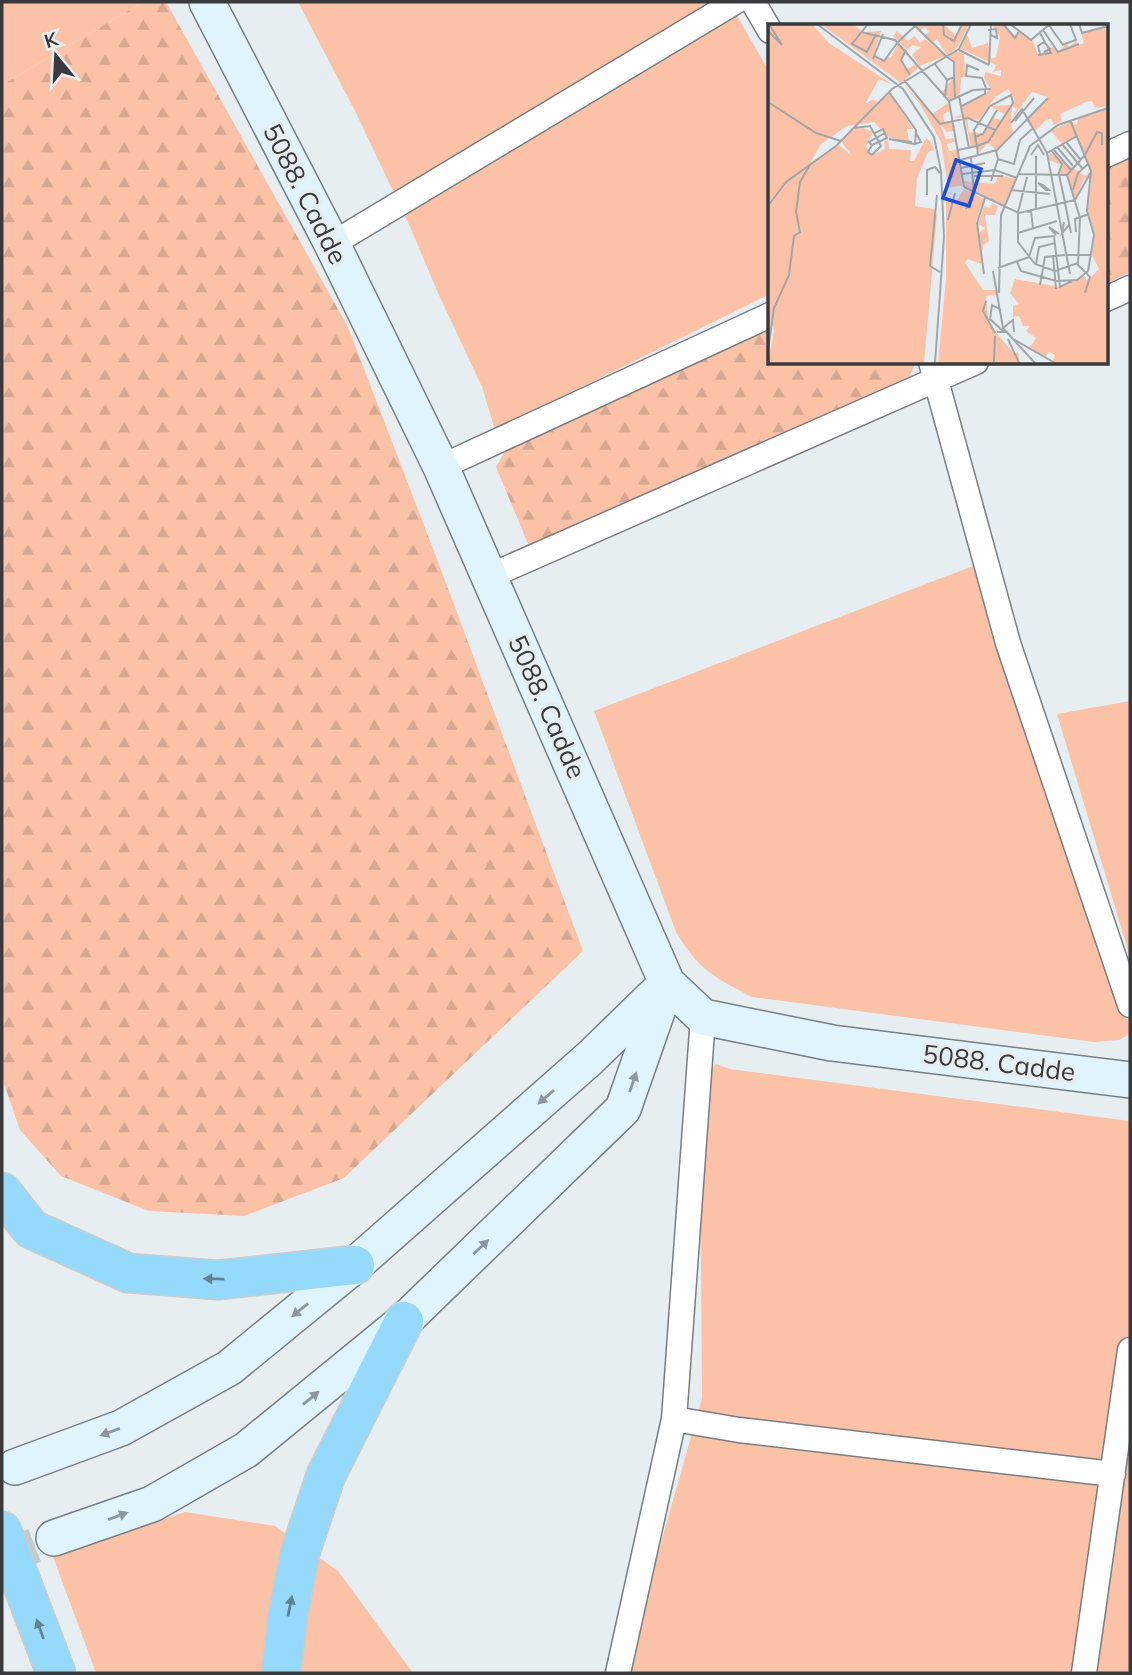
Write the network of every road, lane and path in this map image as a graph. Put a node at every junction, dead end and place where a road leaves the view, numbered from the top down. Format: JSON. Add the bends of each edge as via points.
{"nodes":[{"id":1,"x":206,"y":2,"type":"edge"},
{"id":2,"x":735,"y":2,"type":"edge"},
{"id":3,"x":753,"y":2,"type":"edge"},
{"id":4,"x":768,"y":28,"type":"edge"},
{"id":5,"x":1130,"y":144,"type":"edge"},
{"id":6,"x":1108,"y":154,"type":"edge"},
{"id":7,"x":332,"y":244,"type":"junction"},
{"id":8,"x":1130,"y":288,"type":"edge"},
{"id":9,"x":1108,"y":298,"type":"edge"},
{"id":10,"x":768,"y":316,"type":"edge"},
{"id":11,"x":968,"y":364,"type":"edge"},
{"id":12,"x":935,"y":372,"type":"edge"},
{"id":13,"x":442,"y":467,"type":"junction"},
{"id":14,"x":490,"y":576,"type":"junction"},
{"id":15,"x":667,"y":983,"type":"junction"},
{"id":16,"x":1130,"y":1005,"type":"edge"},
{"id":17,"x":704,"y":1017,"type":"junction"},
{"id":18,"x":1130,"y":1080,"type":"edge"},
{"id":19,"x":2,"y":1192,"type":"edge"},
{"id":20,"x":355,"y":1265,"type":"junction"},
{"id":21,"x":404,"y":1321,"type":"junction"},
{"id":22,"x":1130,"y":1350,"type":"edge"},
{"id":23,"x":674,"y":1419,"type":"junction"},
{"id":24,"x":15,"y":1467,"type":"dead end"},
{"id":25,"x":1113,"y":1474,"type":"junction"},
{"id":26,"x":2,"y":1531,"type":"edge"},
{"id":27,"x":54,"y":1538,"type":"tunnel mouth"},
{"id":28,"x":56,"y":1673,"type":"edge"},
{"id":29,"x":281,"y":1673,"type":"edge"},
{"id":30,"x":618,"y":1673,"type":"edge"},
{"id":31,"x":1084,"y":1673,"type":"edge"}],
"edges":[{"from":1,"to":7,"type":"street","name":"5088. Cadde"},
{"from":2,"to":7,"type":"street"},
{"from":3,"to":4,"type":"street"},
{"from":5,"to":6,"type":"street"},
{"from":7,"to":13,"type":"street","name":"5088. Cadde"},
{"from":8,"to":9,"type":"street"},
{"from":10,"to":13,"type":"street"},
{"from":11,"to":12,"type":"street"},
{"from":12,"to":14,"type":"street"},
{"from":12,"to":16,"type":"street","via":[[1008,643]]},
{"from":13,"to":14,"type":"street","name":"5088. Cadde"},
{"from":14,"to":15,"type":"street","name":"5088. Cadde"},
{"from":15,"to":17,"type":"street","name":"5088. Cadde"},
{"from":15,"to":20,"type":"street","one_way":true,"via":[[590,1058]]},
{"from":21,"to":15,"type":"street","one_way":true,"via":[[624,1109]]},
{"from":17,"to":18,"type":"street","name":"5088. Cadde","via":[[832,1043]]},
{"from":17,"to":23,"type":"street"},
{"from":20,"to":19,"type":"highway","one_way":true,"via":[[218,1280],[128,1273],[31,1229]]},
{"from":20,"to":24,"type":"street","one_way":true,"via":[[229,1368],[121,1428]]},
{"from":27,"to":21,"type":"street","one_way":true,"via":[[152,1504],[246,1450]]},
{"from":29,"to":21,"type":"highway","one_way":true,"via":[[300,1553],[326,1475]]},
{"from":22,"to":25,"type":"street"},
{"from":23,"to":25,"type":"street"},
{"from":23,"to":30,"type":"street"},
{"from":25,"to":31,"type":"street"},
{"from":28,"to":26,"type":"highway","one_way":true}]}
